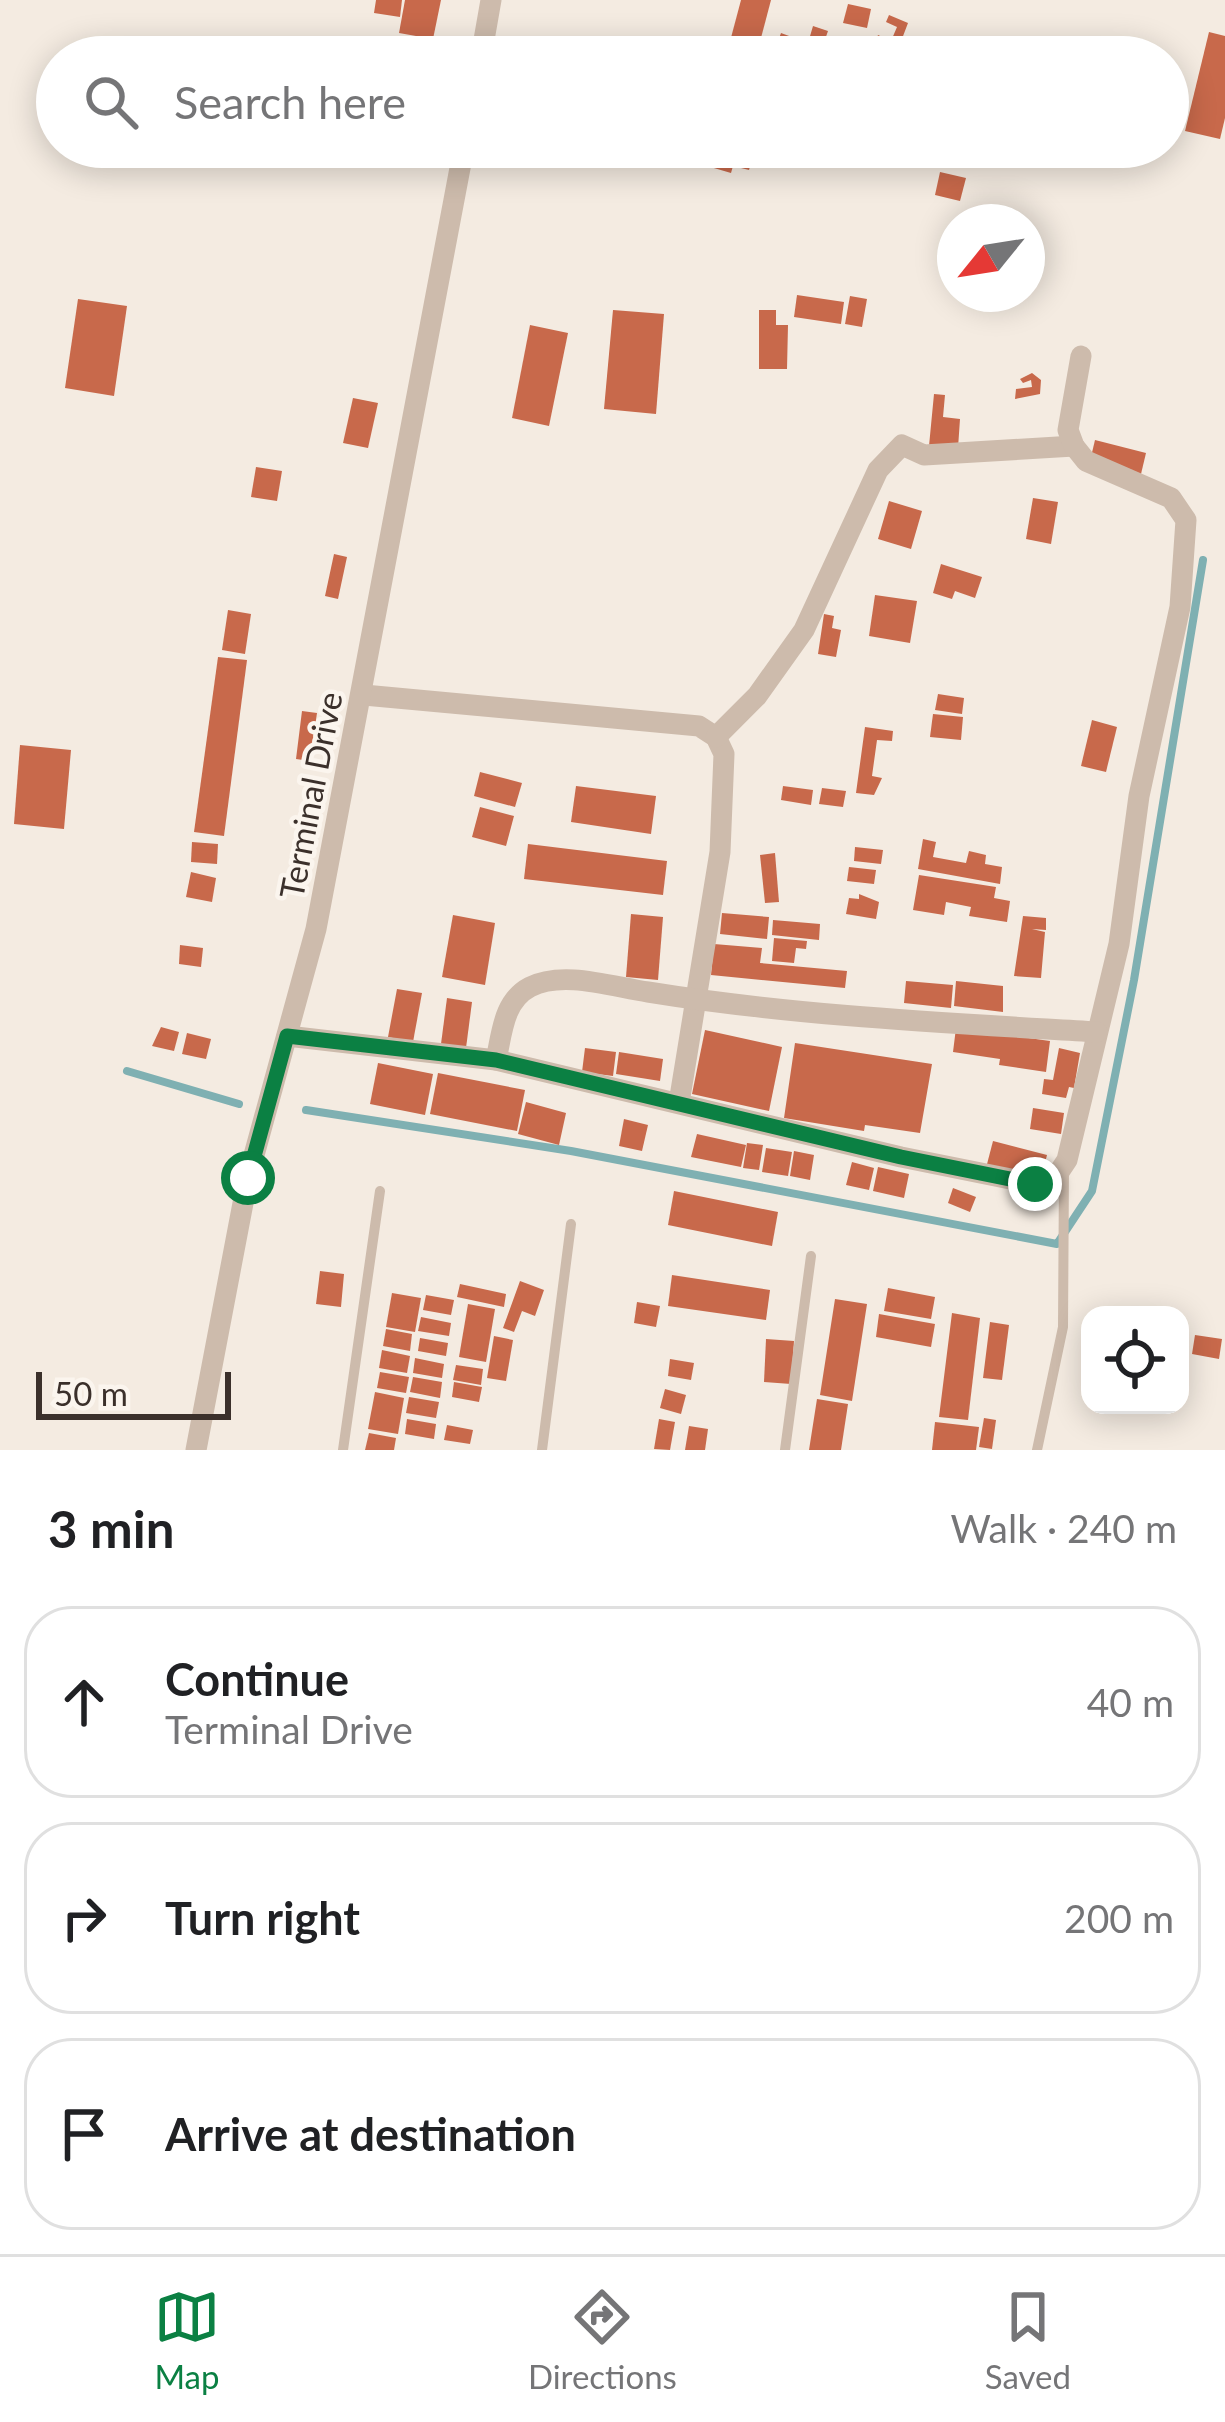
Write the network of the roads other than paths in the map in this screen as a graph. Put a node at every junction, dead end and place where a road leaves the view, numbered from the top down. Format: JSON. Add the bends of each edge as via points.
{"nodes":[{"id":1,"x":491,"y":0,"type":"edge"},
{"id":2,"x":485,"y":36,"type":"edge"},
{"id":3,"x":460,"y":168,"type":"edge"},
{"id":4,"x":1081,"y":356,"type":"dead end"},
{"id":5,"x":1074,"y":446,"type":"junction"},
{"id":6,"x":364,"y":695,"type":"junction"},
{"id":7,"x":716,"y":737,"type":"junction"},
{"id":8,"x":696,"y":1000,"type":"junction"},
{"id":9,"x":1097,"y":1033,"type":"junction"},
{"id":10,"x":287,"y":1036,"type":"junction"},
{"id":11,"x":496,"y":1060,"type":"junction"},
{"id":12,"x":679,"y":1103,"type":"junction"},
{"id":13,"x":1064,"y":1164,"type":"junction"},
{"id":14,"x":380,"y":1191,"type":"dead end"},
{"id":15,"x":571,"y":1224,"type":"dead end"},
{"id":16,"x":811,"y":1256,"type":"dead end"},
{"id":17,"x":196,"y":1450,"type":"edge"},
{"id":18,"x":343,"y":1450,"type":"edge"},
{"id":19,"x":542,"y":1450,"type":"edge"},
{"id":20,"x":785,"y":1450,"type":"edge"},
{"id":21,"x":1037,"y":1450,"type":"edge"}],
"edges":[{"from":1,"to":2,"type":"street"},
{"from":3,"to":6,"type":"street","name":"Terminal Drive"},
{"from":4,"to":5,"type":"street","via":[[1068,430]]},
{"from":5,"to":7,"type":"street","via":[[924,455],[902,445],[889,454],[804,630]]},
{"from":5,"to":9,"type":"street","via":[[1086,461],[1172,498],[1186,520],[1180,607]]},
{"from":6,"to":7,"type":"street","via":[[699,726]]},
{"from":6,"to":10,"type":"street","name":"Terminal Drive"},
{"from":7,"to":8,"type":"street","via":[[724,754],[720,851]]},
{"from":8,"to":9,"type":"street"},
{"from":8,"to":11,"type":"street","via":[[568,980],[531,986],[507,1011]]},
{"from":8,"to":12,"type":"street"},
{"from":9,"to":13,"type":"street"},
{"from":10,"to":11,"type":"street"},
{"from":10,"to":17,"type":"street","name":"Terminal Drive","via":[[248,1178]]},
{"from":11,"to":12,"type":"street"},
{"from":12,"to":13,"type":"street","via":[[1035,1184]]},
{"from":13,"to":21,"type":"lane","via":[[1063,1327]]},
{"from":14,"to":18,"type":"lane"},
{"from":15,"to":19,"type":"lane"},
{"from":16,"to":20,"type":"lane"}]}
